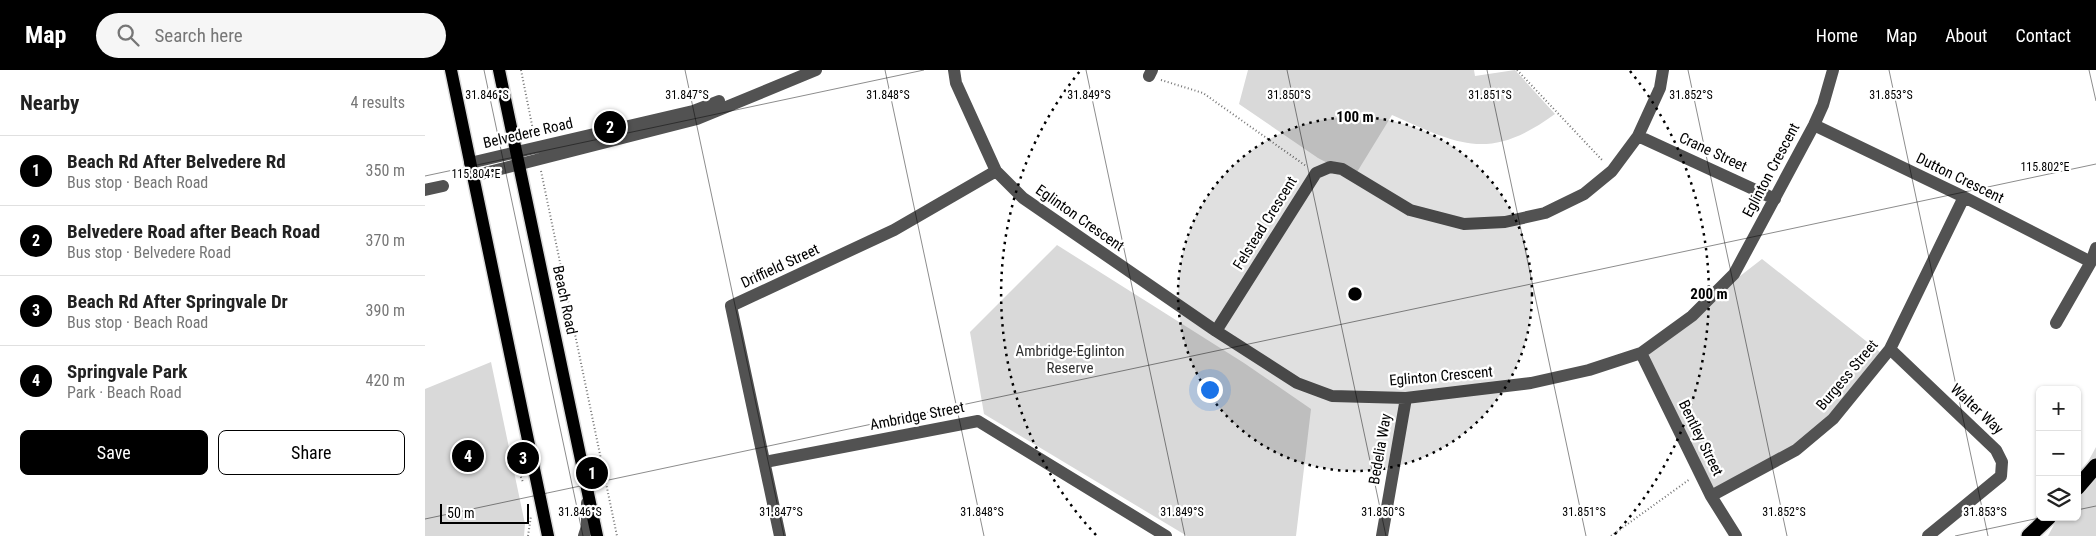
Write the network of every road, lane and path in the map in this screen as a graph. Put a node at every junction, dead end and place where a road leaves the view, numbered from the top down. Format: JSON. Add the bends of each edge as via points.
{"nodes":[{"id":1,"x":451,"y":70,"type":"edge"},
{"id":2,"x":499,"y":70,"type":"edge"},
{"id":3,"x":521,"y":70,"type":"edge"},
{"id":4,"x":793,"y":70,"type":"edge"},
{"id":5,"x":816,"y":70,"type":"edge"},
{"id":6,"x":945,"y":70,"type":"edge"},
{"id":7,"x":1517,"y":70,"type":"edge"},
{"id":8,"x":1663,"y":70,"type":"edge"},
{"id":9,"x":1833,"y":70,"type":"edge"},
{"id":10,"x":1150,"y":73,"type":"edge"},
{"id":11,"x":955,"y":76,"type":"edge"},
{"id":12,"x":1814,"y":125,"type":"junction"},
{"id":13,"x":1638,"y":136,"type":"junction"},
{"id":14,"x":538,"y":154,"type":"junction"},
{"id":15,"x":519,"y":158,"type":"junction"},
{"id":16,"x":471,"y":169,"type":"junction"},
{"id":17,"x":996,"y":171,"type":"junction"},
{"id":18,"x":1612,"y":171,"type":"junction"},
{"id":19,"x":1316,"y":173,"type":"junction"},
{"id":20,"x":443,"y":186,"type":"dead end"},
{"id":21,"x":425,"y":190,"type":"edge"},
{"id":22,"x":1964,"y":197,"type":"junction"},
{"id":23,"x":1775,"y":199,"type":"junction"},
{"id":24,"x":2096,"y":248,"type":"edge"},
{"id":25,"x":2091,"y":262,"type":"junction"},
{"id":26,"x":2056,"y":323,"type":"dead end"},
{"id":27,"x":1216,"y":331,"type":"junction"},
{"id":28,"x":1891,"y":349,"type":"junction"},
{"id":29,"x":1641,"y":353,"type":"junction"},
{"id":30,"x":1405,"y":398,"type":"junction"},
{"id":31,"x":765,"y":462,"type":"junction"},
{"id":32,"x":2096,"y":466,"type":"edge"},
{"id":33,"x":1699,"y":472,"type":"junction"},
{"id":34,"x":586,"y":483,"type":"junction"},
{"id":35,"x":2081,"y":483,"type":"edge"},
{"id":36,"x":1711,"y":496,"type":"junction"},
{"id":37,"x":2045,"y":521,"type":"edge"},
{"id":38,"x":1149,"y":532,"type":"edge"},
{"id":39,"x":548,"y":536,"type":"edge"},
{"id":40,"x":584,"y":536,"type":"edge"},
{"id":41,"x":597,"y":536,"type":"edge"},
{"id":42,"x":617,"y":536,"type":"edge"},
{"id":43,"x":780,"y":536,"type":"edge"},
{"id":44,"x":1166,"y":536,"type":"edge"},
{"id":45,"x":1382,"y":536,"type":"edge"},
{"id":46,"x":1611,"y":536,"type":"edge"},
{"id":47,"x":1736,"y":536,"type":"edge"},
{"id":48,"x":1928,"y":536,"type":"edge"},
{"id":49,"x":2029,"y":536,"type":"edge"}],
"edges":[{"from":1,"to":16,"type":"main road"},
{"from":2,"to":15,"type":"main road","name":"Beach Road"},
{"from":3,"to":14,"type":"path"},
{"from":4,"to":14,"type":"street","name":"Belvedere Road","via":[[693,111]]},
{"from":5,"to":14,"type":"street","name":"Belvedere Road","via":[[697,119]]},
{"from":6,"to":11,"type":"street","name":"Eglinton Crescent"},
{"from":7,"to":18,"type":"path"},
{"from":8,"to":13,"type":"street","name":"Felstead Crescent","via":[[1660,88]]},
{"from":9,"to":12,"type":"street","name":"Eglinton Crescent"},
{"from":10,"to":19,"type":"path","via":[[1203,93]]},
{"from":11,"to":17,"type":"street","name":"Eglinton Crescent"},
{"from":12,"to":22,"type":"street","name":"Dutton Crescent"},
{"from":12,"to":23,"type":"street","name":"Eglinton Crescent"},
{"from":13,"to":18,"type":"street","name":"Felstead Crescent"},
{"from":13,"to":23,"type":"street","name":"Crane Street"},
{"from":14,"to":15,"type":"street","name":"Belvedere Road"},
{"from":14,"to":42,"type":"path"},
{"from":15,"to":16,"type":"street","name":"Belvedere Road"},
{"from":15,"to":34,"type":"main road","name":"Beach Road"},
{"from":16,"to":39,"type":"main road"},
{"from":17,"to":27,"type":"street","name":"Eglinton Crescent","via":[[1023,198]]},
{"from":17,"to":31,"type":"street","name":"Driffield Street","via":[[894,230],[731,306]]},
{"from":18,"to":19,"type":"street","name":"Felstead Crescent","via":[[1584,194],[1545,213],[1505,222],[1465,224],[1410,210],[1342,169],[1330,167]]},
{"from":19,"to":27,"type":"street","name":"Felstead Crescent"},
{"from":20,"to":21,"type":"street"},
{"from":22,"to":25,"type":"street","name":"Dutton Crescent"},
{"from":22,"to":28,"type":"street","name":"Burgess Street"},
{"from":23,"to":29,"type":"street","name":"Eglinton Crescent","via":[[1734,274],[1691,316]]},
{"from":24,"to":25,"type":"street"},
{"from":25,"to":26,"type":"street"},
{"from":27,"to":30,"type":"street","name":"Eglinton Crescent","via":[[1297,383],[1332,396]]},
{"from":28,"to":36,"type":"street","name":"Burgess Street","via":[[1833,419],[1796,450]]},
{"from":28,"to":48,"type":"street","name":"Walter Way","via":[[1996,450],[2003,462],[2001,476]]},
{"from":29,"to":30,"type":"street","name":"Eglinton Crescent","via":[[1589,370],[1531,383]]},
{"from":29,"to":33,"type":"street","name":"Bentley Street"},
{"from":30,"to":45,"type":"street","name":"Bedelia Way"},
{"from":31,"to":38,"type":"street","name":"Ambridge Street","via":[[978,421]]},
{"from":31,"to":43,"type":"street","name":"Driffield Street"},
{"from":32,"to":35,"type":"highway"},
{"from":33,"to":36,"type":"street","name":"Bentley Street"},
{"from":33,"to":46,"type":"path"},
{"from":34,"to":40,"type":"street","via":[[588,512]]},
{"from":34,"to":41,"type":"main road","name":"Beach Road"},
{"from":36,"to":47,"type":"street","name":"Bentley Street"},
{"from":37,"to":49,"type":"highway"},
{"from":38,"to":44,"type":"street","name":"Ambridge Street"}]}
